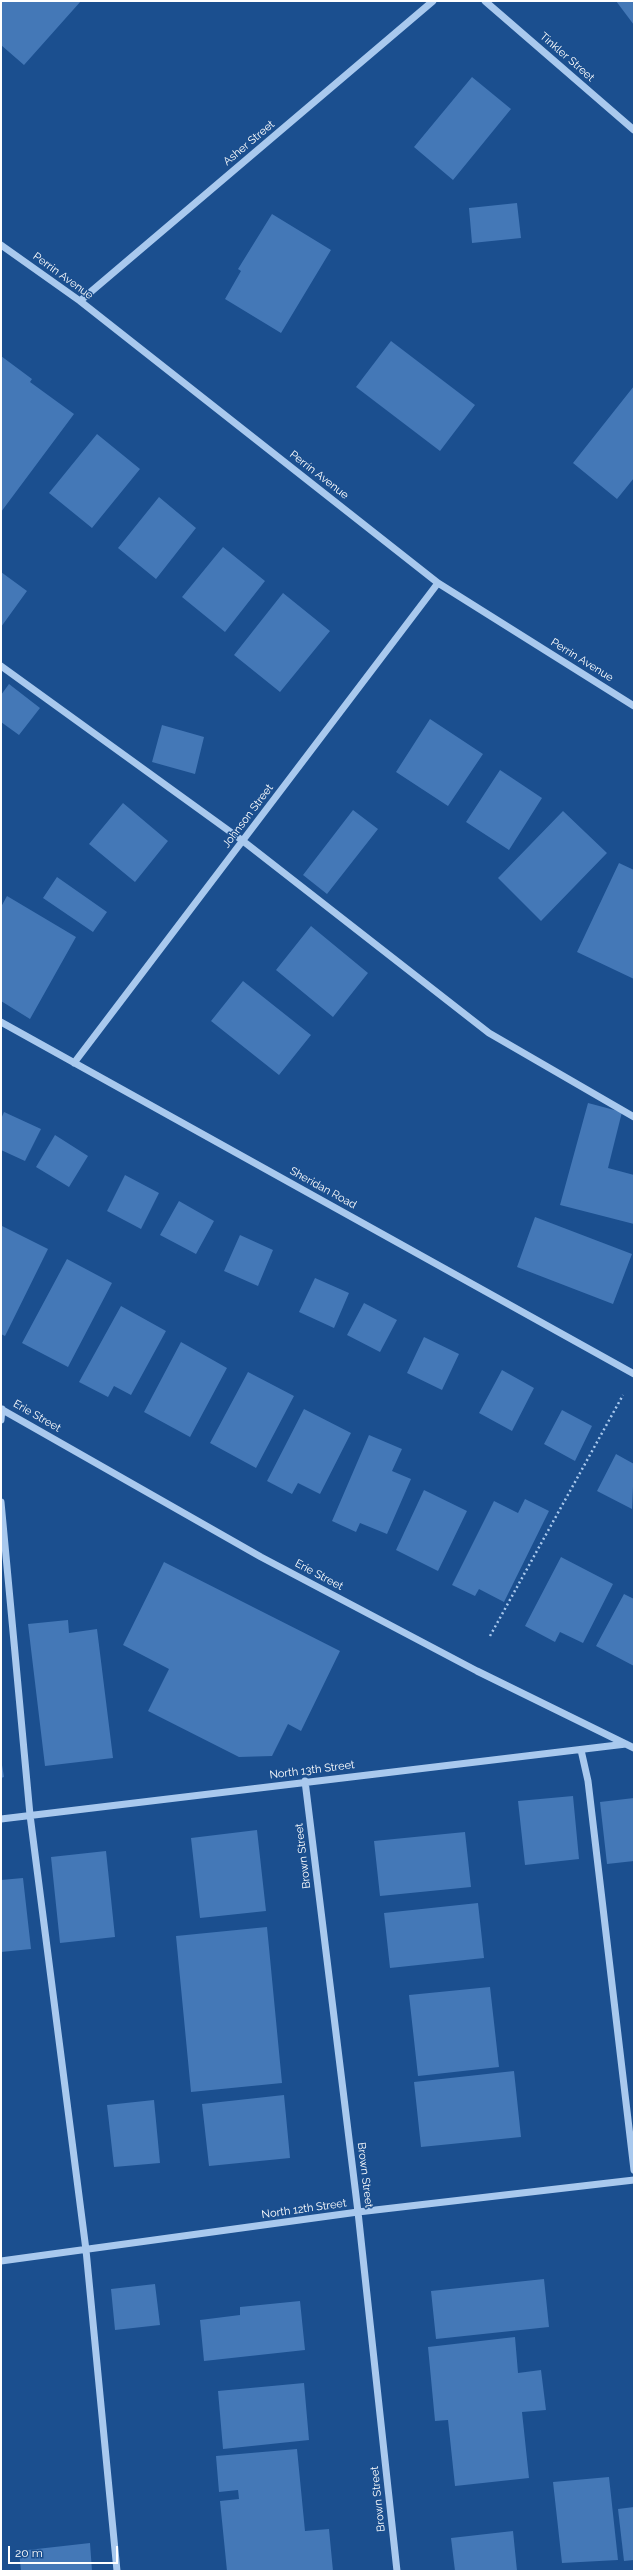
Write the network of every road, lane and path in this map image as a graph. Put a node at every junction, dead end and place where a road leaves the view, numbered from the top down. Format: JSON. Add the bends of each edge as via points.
{"nodes":[{"id":1,"x":433,"y":1,"type":"edge"},
{"id":2,"x":485,"y":1,"type":"edge"},
{"id":3,"x":634,"y":130,"type":"edge"},
{"id":4,"x":1,"y":245,"type":"edge"},
{"id":5,"x":80,"y":301,"type":"junction"},
{"id":6,"x":438,"y":583,"type":"junction"},
{"id":7,"x":1,"y":666,"type":"edge"},
{"id":8,"x":634,"y":706,"type":"edge"},
{"id":9,"x":243,"y":841,"type":"junction"},
{"id":10,"x":1,"y":1022,"type":"edge"},
{"id":11,"x":74,"y":1063,"type":"junction"},
{"id":12,"x":634,"y":1117,"type":"edge"},
{"id":13,"x":634,"y":1374,"type":"edge"},
{"id":14,"x":626,"y":1389,"type":"dead end"},
{"id":15,"x":2,"y":1409,"type":"edge"},
{"id":16,"x":1,"y":1420,"type":"edge"},
{"id":17,"x":1,"y":1502,"type":"edge"},
{"id":18,"x":490,"y":1636,"type":"dead end"},
{"id":19,"x":626,"y":1744,"type":"junction"},
{"id":20,"x":634,"y":1748,"type":"edge"},
{"id":21,"x":581,"y":1750,"type":"junction"},
{"id":22,"x":305,"y":1781,"type":"junction"},
{"id":23,"x":30,"y":1815,"type":"junction"},
{"id":24,"x":1,"y":1819,"type":"edge"},
{"id":25,"x":634,"y":2170,"type":"edge"},
{"id":26,"x":634,"y":2180,"type":"edge"},
{"id":27,"x":358,"y":2212,"type":"junction"},
{"id":28,"x":86,"y":2250,"type":"junction"},
{"id":29,"x":1,"y":2262,"type":"edge"},
{"id":30,"x":117,"y":2571,"type":"edge"},
{"id":31,"x":397,"y":2571,"type":"edge"}],
"edges":[{"from":1,"to":5,"type":"street","name":"Asher Street"},
{"from":2,"to":3,"type":"street","name":"Tinkler Street"},
{"from":4,"to":5,"type":"street","name":"Perrin Avenue"},
{"from":5,"to":6,"type":"street","name":"Perrin Avenue"},
{"from":6,"to":8,"type":"street","name":"Perrin Avenue"},
{"from":6,"to":9,"type":"street","name":"Johnson Street"},
{"from":7,"to":9,"type":"street"},
{"from":9,"to":11,"type":"street","name":"Johnson Street"},
{"from":9,"to":12,"type":"street","via":[[489,1033]]},
{"from":10,"to":11,"type":"street","name":"Sheridan Road"},
{"from":11,"to":13,"type":"street","name":"Sheridan Road"},
{"from":14,"to":18,"type":"path"},
{"from":15,"to":16,"type":"street"},
{"from":15,"to":19,"type":"street","name":"Erie Street","via":[[261,1557],[477,1671]]},
{"from":17,"to":23,"type":"street"},
{"from":19,"to":20,"type":"street","name":"Erie Street"},
{"from":19,"to":21,"type":"street","name":"North 13th Street"},
{"from":21,"to":22,"type":"street","name":"North 13th Street"},
{"from":21,"to":25,"type":"street","via":[[588,1781]]},
{"from":22,"to":23,"type":"street","name":"North 13th Street"},
{"from":22,"to":27,"type":"street","name":"Brown Street"},
{"from":23,"to":24,"type":"street","name":"North 13th Street"},
{"from":23,"to":28,"type":"street"},
{"from":26,"to":27,"type":"street","name":"North 12th Street"},
{"from":27,"to":28,"type":"street","name":"North 12th Street"},
{"from":27,"to":31,"type":"street","name":"Brown Street"},
{"from":28,"to":29,"type":"street","name":"North 12th Street"},
{"from":28,"to":30,"type":"street"}]}
